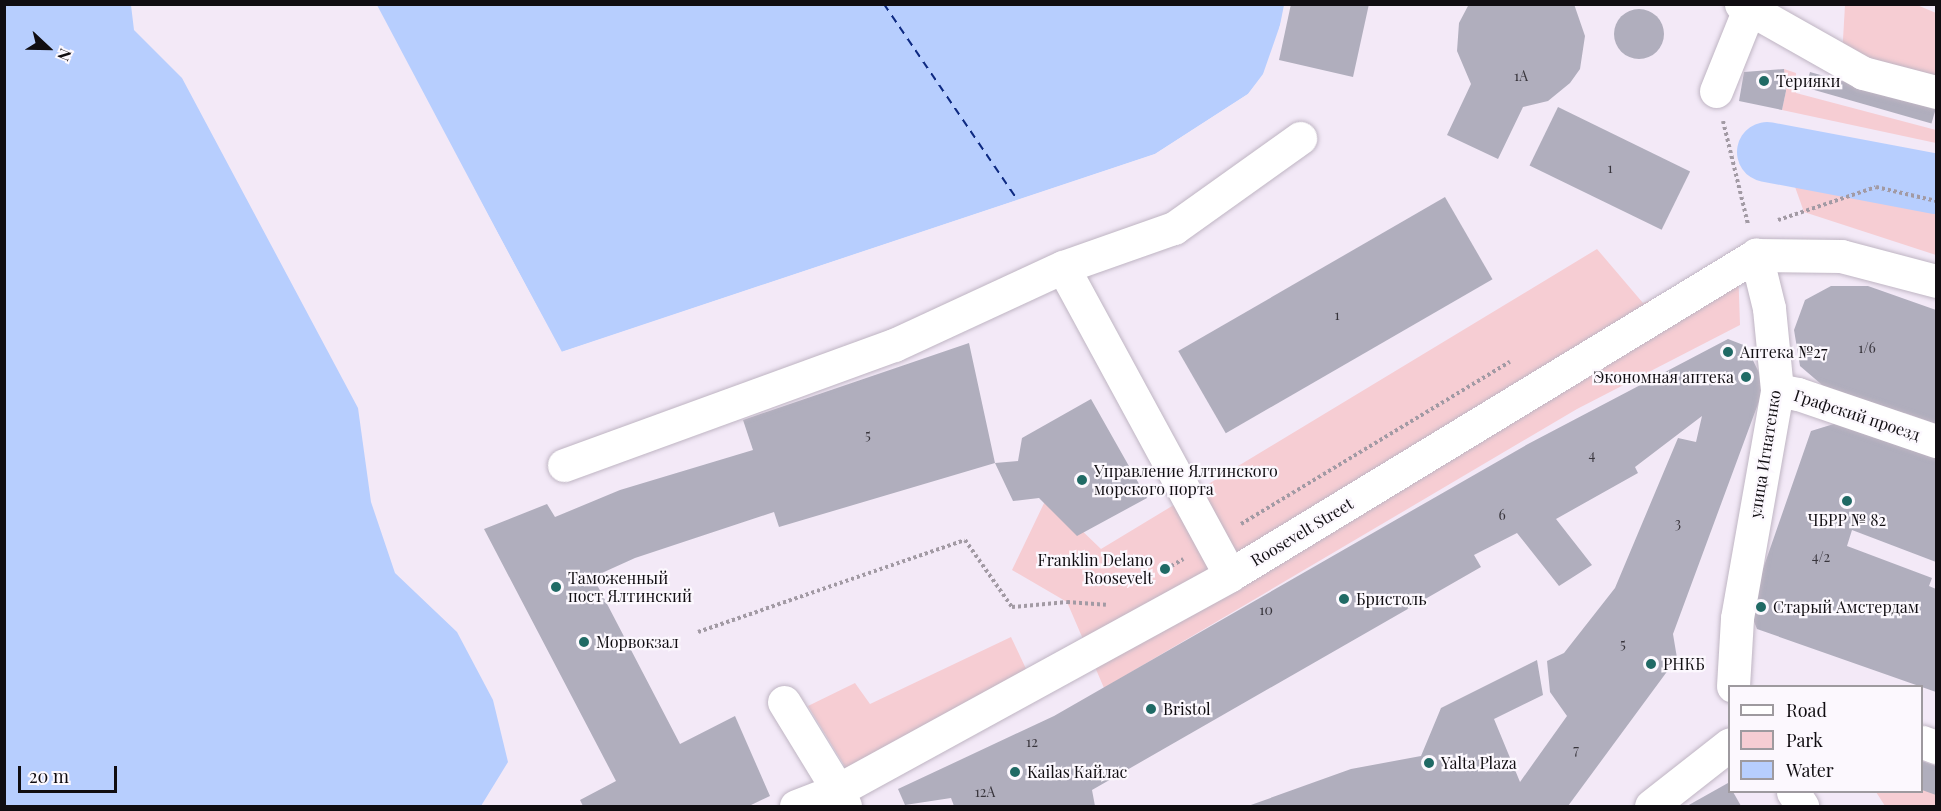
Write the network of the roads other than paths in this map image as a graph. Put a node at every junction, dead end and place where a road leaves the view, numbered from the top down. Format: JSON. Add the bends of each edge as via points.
{"nodes":[{"id":1,"x":1753,"y":6,"type":"edge"},
{"id":2,"x":1716,"y":91,"type":"road end"},
{"id":3,"x":1936,"y":92,"type":"edge"},
{"id":4,"x":1300,"y":138,"type":"dead end"},
{"id":5,"x":1756,"y":255,"type":"junction"},
{"id":6,"x":1063,"y":267,"type":"junction"},
{"id":7,"x":1936,"y":281,"type":"edge"},
{"id":8,"x":1777,"y":390,"type":"junction"},
{"id":9,"x":1936,"y":441,"type":"edge"},
{"id":10,"x":564,"y":465,"type":"dead end"},
{"id":11,"x":1230,"y":575,"type":"junction"},
{"id":12,"x":1742,"y":683,"type":"edge"},
{"id":13,"x":784,"y":702,"type":"dead end"},
{"id":14,"x":1728,"y":746,"type":"edge"},
{"id":15,"x":1795,"y":793,"type":"edge"},
{"id":16,"x":842,"y":798,"type":"edge"},
{"id":17,"x":796,"y":807,"type":"edge"},
{"id":18,"x":1651,"y":807,"type":"edge"},
{"id":19,"x":1802,"y":807,"type":"edge"}],
"edges":[{"from":1,"to":2,"type":"main road"},
{"from":1,"to":3,"type":"main road","via":[[1863,73]]},
{"from":4,"to":6,"type":"main road","via":[[1174,228]]},
{"from":5,"to":7,"type":"main road","via":[[1841,256]]},
{"from":5,"to":8,"type":"main road","name":"улица Игнатенко","via":[[1769,308]]},
{"from":5,"to":11,"type":"main road","name":"Roosevelt Street"},
{"from":6,"to":10,"type":"main road","via":[[894,345]]},
{"from":6,"to":11,"type":"main road"},
{"from":8,"to":9,"type":"main road","name":"Графский проезд"},
{"from":8,"to":12,"type":"main road","name":"улица Игнатенко","via":[[1737,618]]},
{"from":11,"to":16,"type":"main road","name":"Roosevelt Street"},
{"from":13,"to":16,"type":"main road"},
{"from":14,"to":18,"type":"main road"},
{"from":15,"to":19,"type":"main road"},
{"from":16,"to":17,"type":"main road","name":"Roosevelt Street"}]}
